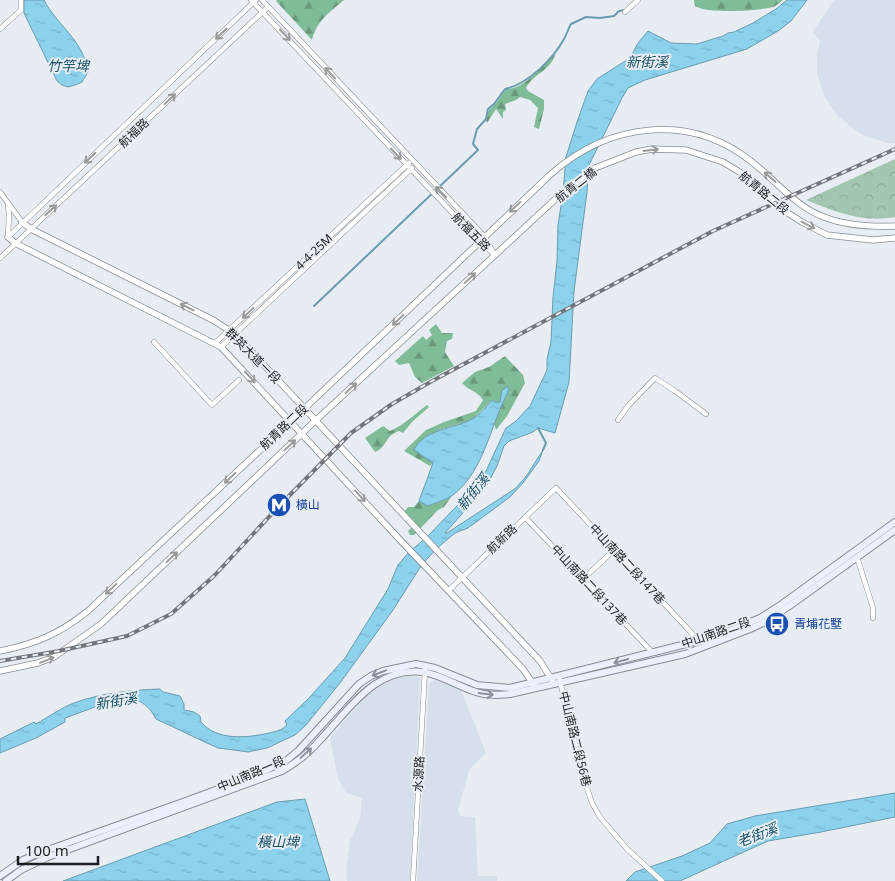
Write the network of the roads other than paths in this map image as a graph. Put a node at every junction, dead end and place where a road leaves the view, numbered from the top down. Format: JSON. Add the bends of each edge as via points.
{"nodes":[{"id":1,"x":21,"y":0,"type":"edge"},
{"id":2,"x":262,"y":0,"type":"edge"},
{"id":3,"x":638,"y":0,"type":"edge"},
{"id":4,"x":254,"y":1,"type":"edge"},
{"id":5,"x":268,"y":7,"type":"junction"},
{"id":6,"x":263,"y":12,"type":"junction"},
{"id":7,"x":625,"y":12,"type":"dead end"},
{"id":8,"x":0,"y":29,"type":"edge"},
{"id":9,"x":618,"y":135,"type":"joint"},
{"id":10,"x":413,"y":162,"type":"junction"},
{"id":11,"x":605,"y":164,"type":"joint"},
{"id":12,"x":409,"y":167,"type":"junction"},
{"id":13,"x":551,"y":174,"type":"joint"},
{"id":14,"x":0,"y":192,"type":"edge"},
{"id":15,"x":7,"y":203,"type":"junction"},
{"id":16,"x":548,"y":207,"type":"joint"},
{"id":17,"x":22,"y":222,"type":"junction"},
{"id":18,"x":895,"y":226,"type":"edge"},
{"id":19,"x":31,"y":229,"type":"junction"},
{"id":20,"x":484,"y":236,"type":"junction"},
{"id":21,"x":8,"y":237,"type":"junction"},
{"id":22,"x":895,"y":238,"type":"edge"},
{"id":23,"x":480,"y":242,"type":"junction"},
{"id":24,"x":16,"y":243,"type":"junction"},
{"id":25,"x":495,"y":255,"type":"junction"},
{"id":26,"x":0,"y":258,"type":"edge"},
{"id":27,"x":232,"y":332,"type":"junction"},
{"id":28,"x":154,"y":342,"type":"dead end"},
{"id":29,"x":215,"y":343,"type":"junction"},
{"id":30,"x":221,"y":347,"type":"junction"},
{"id":31,"x":239,"y":380,"type":"dead end"},
{"id":32,"x":304,"y":409,"type":"junction"},
{"id":33,"x":706,"y":414,"type":"dead end"},
{"id":34,"x":291,"y":420,"type":"junction"},
{"id":35,"x":618,"y":420,"type":"dead end"},
{"id":36,"x":315,"y":421,"type":"junction"},
{"id":37,"x":303,"y":433,"type":"junction"},
{"id":38,"x":556,"y":488,"type":"joint"},
{"id":39,"x":525,"y":517,"type":"junction"},
{"id":40,"x":895,"y":522,"type":"edge"},
{"id":41,"x":895,"y":530,"type":"edge"},
{"id":42,"x":614,"y":550,"type":"junction"},
{"id":43,"x":857,"y":557,"type":"junction"},
{"id":44,"x":462,"y":577,"type":"junction"},
{"id":45,"x":583,"y":579,"type":"junction"},
{"id":46,"x":448,"y":591,"type":"junction"},
{"id":47,"x":872,"y":618,"type":"dead end"},
{"id":48,"x":698,"y":641,"type":"junction"},
{"id":49,"x":0,"y":651,"type":"edge"},
{"id":50,"x":652,"y":652,"type":"junction"},
{"id":51,"x":425,"y":669,"type":"junction"},
{"id":52,"x":0,"y":671,"type":"edge"},
{"id":53,"x":556,"y":680,"type":"junction"},
{"id":54,"x":535,"y":686,"type":"junction"},
{"id":55,"x":510,"y":691,"type":"joint"},
{"id":56,"x":0,"y":876,"type":"edge"},
{"id":57,"x":6,"y":881,"type":"edge"},
{"id":58,"x":413,"y":881,"type":"edge"},
{"id":59,"x":662,"y":881,"type":"edge"}],
"edges":[{"from":1,"to":8,"type":"street","via":[[21,10]]},
{"from":2,"to":5,"type":"street","name":"航福五路"},
{"from":3,"to":7,"type":"street"},
{"from":4,"to":6,"type":"street","name":"航福五路"},
{"from":4,"to":17,"type":"street","name":"航福路","one_way":true},
{"from":5,"to":6,"type":"street","name":"航福路"},
{"from":10,"to":5,"type":"street","name":"航福五路","one_way":true},
{"from":6,"to":12,"type":"street","name":"航福五路","one_way":true},
{"from":19,"to":6,"type":"street","name":"航福路","one_way":true},
{"from":9,"to":13,"type":"street","name":"航青二橋","via":[[576,154]]},
{"from":18,"to":9,"type":"street","name":"航青路二段","one_way":true,"via":[[870,227],[822,217],[799,203],[752,162],[720,141],[661,129]]},
{"from":10,"to":12,"type":"street","name":"4-4-25M"},
{"from":20,"to":10,"type":"street","name":"航福五路","one_way":true},
{"from":11,"to":16,"type":"street","name":"航青二橋","via":[[577,181]]},
{"from":11,"to":22,"type":"street","name":"航青路二段","one_way":true,"via":[[652,149],[686,150],[735,169],[783,210],[828,235],[873,240]]},
{"from":12,"to":23,"type":"street","name":"航福五路"},
{"from":12,"to":27,"type":"street","name":"4-4-25M"},
{"from":13,"to":20,"type":"street","name":"航青路二段","one_way":true},
{"from":14,"to":15,"type":"street"},
{"from":15,"to":17,"type":"street"},
{"from":15,"to":21,"type":"street"},
{"from":16,"to":25,"type":"street","name":"航青路二段"},
{"from":17,"to":19,"type":"street","name":"群英大道一段"},
{"from":17,"to":21,"type":"street","name":"航福路"},
{"from":19,"to":24,"type":"street","name":"航福路"},
{"from":27,"to":19,"type":"street","name":"群英大道一段","one_way":true},
{"from":20,"to":23,"type":"street","name":"航青路二段"},
{"from":20,"to":25,"type":"street","name":"航福五路"},
{"from":21,"to":24,"type":"street","name":"群英大道一段"},
{"from":23,"to":25,"type":"street","name":"航福五路"},
{"from":23,"to":32,"type":"street","name":"航青路二段","one_way":true},
{"from":24,"to":26,"type":"street","name":"航福路"},
{"from":24,"to":29,"type":"street","name":"群英大道一段"},
{"from":36,"to":25,"type":"street","name":"航青路二段","one_way":true},
{"from":27,"to":29,"type":"street","name":"4-4-25M"},
{"from":27,"to":30,"type":"street","name":"4-4-25M"},
{"from":27,"to":32,"type":"street","name":"群英大道一段"},
{"from":28,"to":31,"type":"street","via":[[212,405]]},
{"from":29,"to":30,"type":"street","name":"群英大道一段"},
{"from":30,"to":34,"type":"street","name":"群英大道一段","one_way":true},
{"from":32,"to":34,"type":"street","name":"航青路二段"},
{"from":32,"to":36,"type":"street","name":"群英大道一段"},
{"from":33,"to":35,"type":"street","via":[[655,378]]},
{"from":34,"to":37,"type":"street","name":"群英大道一段"},
{"from":34,"to":49,"type":"street","name":"航青路二段","one_way":true,"via":[[71,625],[33,643]]},
{"from":36,"to":37,"type":"street","name":"航青路二段"},
{"from":36,"to":44,"type":"street","name":"群英大道一段"},
{"from":37,"to":46,"type":"street","name":"群英大道一段","one_way":true},
{"from":52,"to":37,"type":"street","name":"航青路二段","one_way":true,"via":[[54,657],[101,624]]},
{"from":38,"to":39,"type":"street","name":"航新路"},
{"from":38,"to":42,"type":"street","name":"中山南路二段147巷"},
{"from":39,"to":44,"type":"street","name":"航新路"},
{"from":39,"to":45,"type":"street","name":"中山南路二段137巷"},
{"from":40,"to":48,"type":"main road","name":"中山南路二段","via":[[760,618]]},
{"from":41,"to":43,"type":"main road","name":"中山南路二段"},
{"from":42,"to":45,"type":"street"},
{"from":42,"to":48,"type":"street","name":"中山南路二段147巷"},
{"from":43,"to":47,"type":"street","via":[[873,608]]},
{"from":43,"to":53,"type":"main road","name":"中山南路二段","via":[[788,607],[750,629],[685,654]]},
{"from":44,"to":46,"type":"street","name":"航新路"},
{"from":44,"to":53,"type":"street"},
{"from":45,"to":50,"type":"street","name":"中山南路二段137巷"},
{"from":46,"to":54,"type":"street","via":[[523,669]]},
{"from":48,"to":50,"type":"main road","name":"中山南路二段"},
{"from":50,"to":53,"type":"main road","name":"中山南路二段","one_way":true},
{"from":51,"to":55,"type":"main road","name":"中山南路一段","via":[[435,668],[477,684]]},
{"from":51,"to":56,"type":"main road","name":"中山南路一段","one_way":true,"via":[[416,664],[371,676],[359,684],[287,760],[256,775],[39,853]]},
{"from":57,"to":51,"type":"main road","name":"中山南路一段","one_way":true,"via":[[48,857],[282,771],[307,753],[365,690],[394,675]]},
{"from":51,"to":58,"type":"street","name":"水源路"},
{"from":53,"to":54,"type":"main road","name":"中山南路二段"},
{"from":53,"to":59,"type":"street","name":"中山南路二段56巷","via":[[592,802],[600,817],[628,849]]},
{"from":54,"to":55,"type":"main road","name":"中山南路二段"}]}
